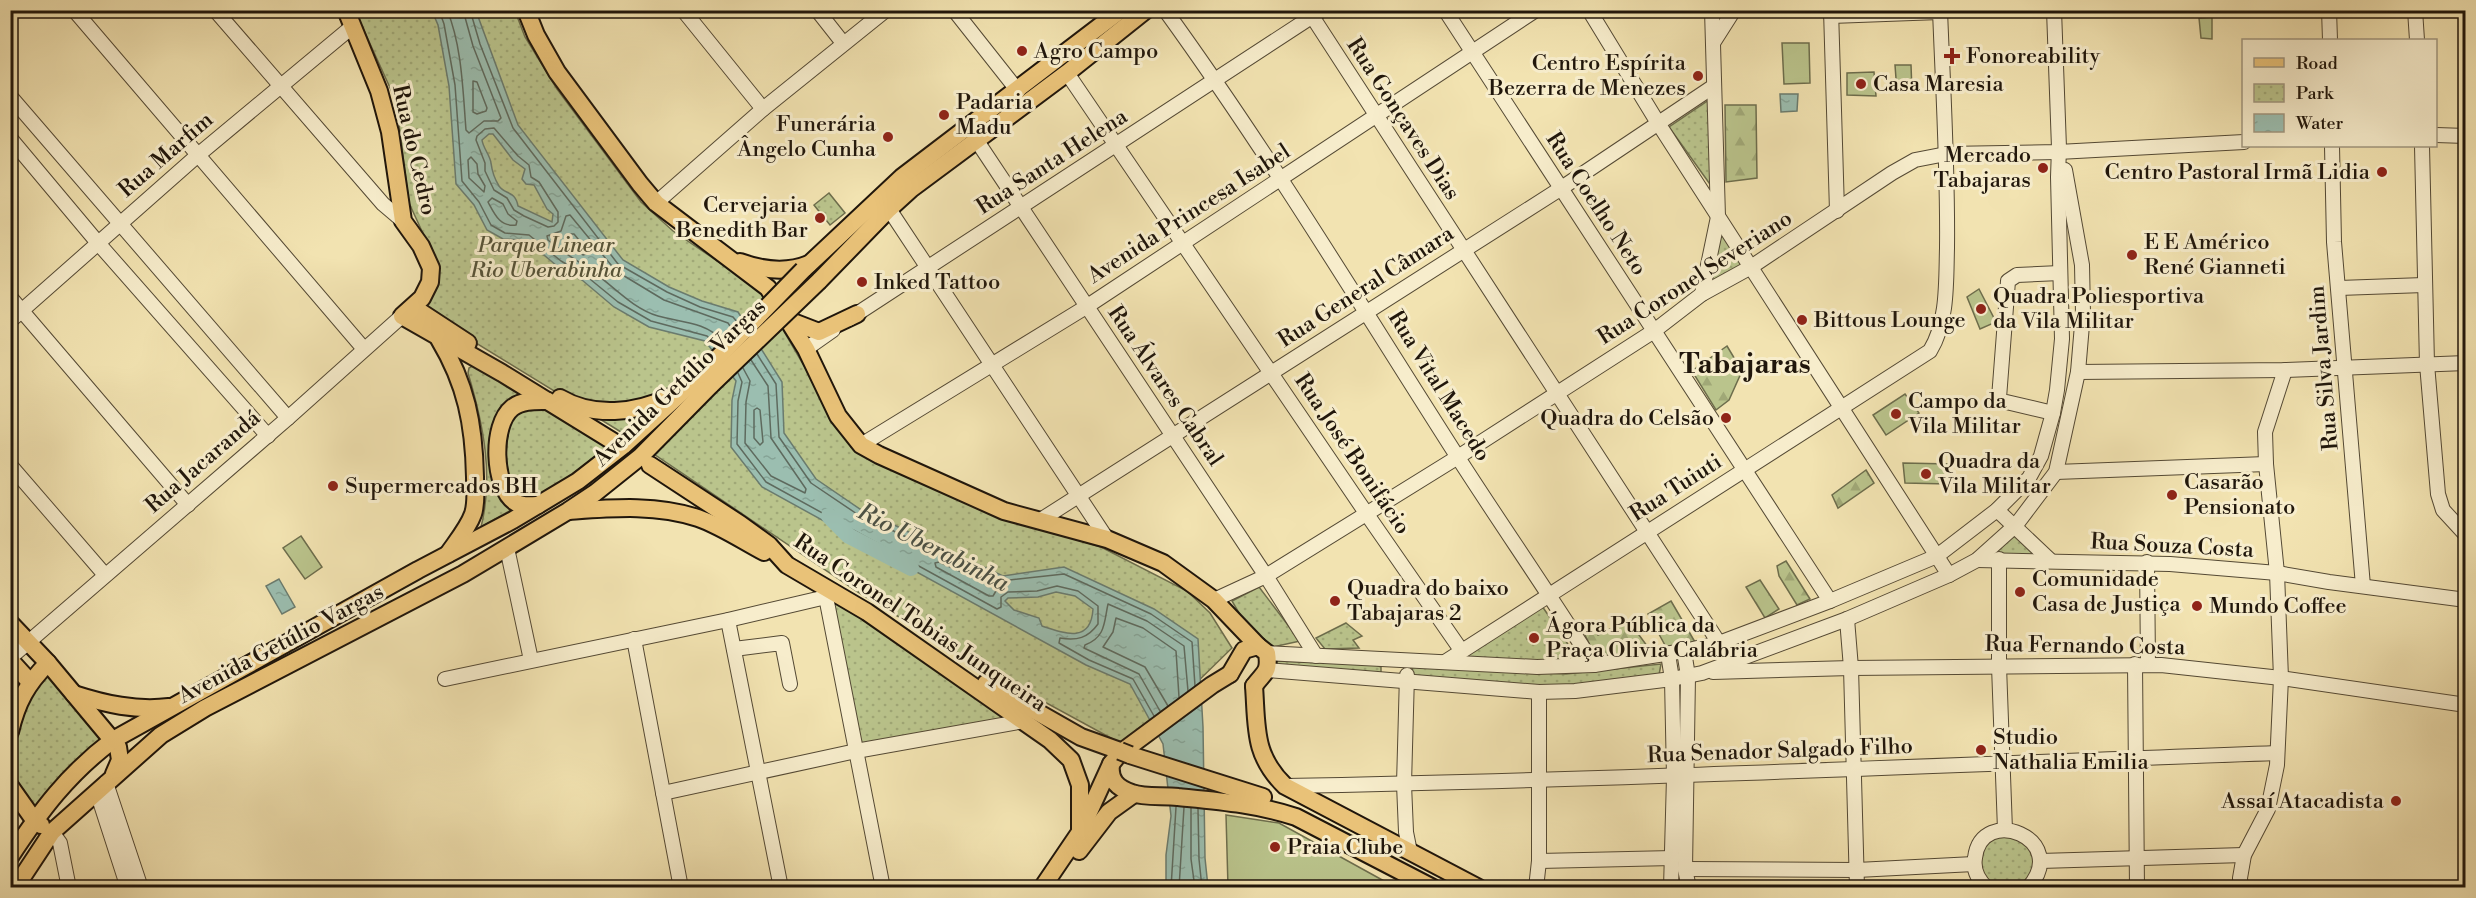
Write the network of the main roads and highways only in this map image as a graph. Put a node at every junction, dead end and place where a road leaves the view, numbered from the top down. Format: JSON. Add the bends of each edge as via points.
{"nodes":[{"id":1,"x":346,"y":10,"type":"edge"},
{"id":2,"x":526,"y":10,"type":"edge"},
{"id":3,"x":1146,"y":10,"type":"edge"},
{"id":4,"x":1122,"y":16,"type":"edge"},
{"id":5,"x":907,"y":183,"type":"junction"},
{"id":6,"x":716,"y":249,"type":"junction"},
{"id":7,"x":806,"y":267,"type":"junction"},
{"id":8,"x":412,"y":307,"type":"junction"},
{"id":9,"x":857,"y":314,"type":"road end"},
{"id":10,"x":788,"y":320,"type":"junction"},
{"id":11,"x":438,"y":338,"type":"junction"},
{"id":12,"x":706,"y":380,"type":"junction"},
{"id":13,"x":685,"y":390,"type":"junction"},
{"id":14,"x":548,"y":401,"type":"junction"},
{"id":15,"x":614,"y":442,"type":"dead end"},
{"id":16,"x":650,"y":465,"type":"dead end"},
{"id":17,"x":540,"y":504,"type":"junction"},
{"id":18,"x":568,"y":511,"type":"junction"},
{"id":19,"x":507,"y":548,"type":"junction"},
{"id":20,"x":447,"y":555,"type":"junction"},
{"id":21,"x":787,"y":565,"type":"junction"},
{"id":22,"x":867,"y":612,"type":"junction"},
{"id":23,"x":10,"y":623,"type":"edge"},
{"id":24,"x":280,"y":646,"type":"junction"},
{"id":25,"x":1264,"y":656,"type":"junction"},
{"id":26,"x":10,"y":659,"type":"edge"},
{"id":27,"x":48,"y":663,"type":"junction"},
{"id":28,"x":281,"y":668,"type":"junction"},
{"id":29,"x":1230,"y":674,"type":"junction"},
{"id":30,"x":30,"y":682,"type":"junction"},
{"id":31,"x":1254,"y":686,"type":"junction"},
{"id":32,"x":73,"y":694,"type":"junction"},
{"id":33,"x":176,"y":706,"type":"junction"},
{"id":34,"x":10,"y":732,"type":"edge"},
{"id":35,"x":113,"y":740,"type":"junction"},
{"id":36,"x":1120,"y":757,"type":"junction"},
{"id":37,"x":105,"y":784,"type":"junction"},
{"id":38,"x":10,"y":786,"type":"edge"},
{"id":39,"x":1134,"y":794,"type":"junction"},
{"id":40,"x":34,"y":820,"type":"junction"},
{"id":41,"x":52,"y":832,"type":"junction"},
{"id":42,"x":1080,"y":832,"type":"junction"},
{"id":43,"x":1328,"y":833,"type":"junction"},
{"id":44,"x":10,"y":857,"type":"edge"},
{"id":45,"x":15,"y":888,"type":"edge"},
{"id":46,"x":1042,"y":888,"type":"edge"},
{"id":47,"x":1052,"y":888,"type":"edge"},
{"id":48,"x":1434,"y":888,"type":"edge"},
{"id":49,"x":1479,"y":888,"type":"edge"}],
"edges":[{"from":1,"to":8,"type":"main road","name":"Rua do Cedro","via":[[380,91],[403,221],[431,268],[430,282]]},
{"from":2,"to":6,"type":"main road","via":[[557,72],[656,203]]},
{"from":3,"to":4,"type":"main road","name":"Avenida Getúlio Vargas"},
{"from":4,"to":5,"type":"main road","name":"Avenida Getúlio Vargas","via":[[1018,90]]},
{"from":4,"to":5,"type":"main road","name":"Avenida Getúlio Vargas","via":[[1067,73],[977,141]]},
{"from":5,"to":7,"type":"main road","name":"Avenida Getúlio Vargas"},
{"from":5,"to":12,"type":"main road","name":"Avenida Getúlio Vargas","bridge":true,"via":[[889,209],[819,281]]},
{"from":6,"to":7,"type":"main road","via":[[757,268]]},
{"from":6,"to":10,"type":"main road","via":[[768,288]]},
{"from":7,"to":12,"type":"main road","name":"Avenida Getúlio Vargas","bridge":true},
{"from":8,"to":11,"type":"main road"},
{"from":8,"to":13,"type":"main road","via":[[571,404],[597,411],[627,410],[653,405]]},
{"from":9,"to":10,"type":"main road","via":[[819,332]]},
{"from":10,"to":25,"type":"main road","via":[[838,416],[861,445],[1004,511],[1107,539],[1163,563],[1215,600]]},
{"from":11,"to":14,"type":"main road"},
{"from":11,"to":20,"type":"main road","via":[[454,364],[467,401],[475,471],[473,514]]},
{"from":12,"to":13,"type":"main road","name":"Avenida Getúlio Vargas"},
{"from":12,"to":18,"type":"main road","name":"Avenida Getúlio Vargas","via":[[640,457]]},
{"from":13,"to":17,"type":"main road","name":"Avenida Getúlio Vargas","via":[[623,446]]},
{"from":14,"to":15,"type":"main road"},
{"from":14,"to":17,"type":"main road","via":[[529,401],[513,407],[499,425],[501,484],[517,504]]},
{"from":16,"to":21,"type":"main road","name":"Rua Coronel Tobias Junqueira","via":[[769,545]]},
{"from":17,"to":19,"type":"main road","via":[[548,505],[549,510],[510,533]]},
{"from":17,"to":20,"type":"main road","name":"Avenida Getúlio Vargas"},
{"from":18,"to":19,"type":"main road","name":"Avenida Getúlio Vargas"},
{"from":18,"to":21,"type":"main road","via":[[669,510],[699,518]]},
{"from":19,"to":28,"type":"main road","name":"Avenida Getúlio Vargas"},
{"from":20,"to":24,"type":"main road","name":"Avenida Getúlio Vargas"},
{"from":21,"to":22,"type":"main road","name":"Rua Coronel Tobias Junqueira","via":[[827,593]]},
{"from":22,"to":36,"type":"main road","via":[[1037,713]]},
{"from":22,"to":42,"type":"main road","name":"Rua Coronel Tobias Junqueira","via":[[1050,740],[1071,760],[1080,785]]},
{"from":23,"to":27,"type":"main road"},
{"from":24,"to":28,"type":"main road"},
{"from":24,"to":33,"type":"main road","name":"Avenida Getúlio Vargas"},
{"from":25,"to":29,"type":"main road","via":[[1244,650]]},
{"from":25,"to":31,"type":"main road"},
{"from":26,"to":30,"type":"main road"},
{"from":27,"to":30,"type":"main road"},
{"from":27,"to":32,"type":"main road"},
{"from":28,"to":37,"type":"main road","name":"Avenida Getúlio Vargas","via":[[161,735]]},
{"from":29,"to":31,"type":"main road","via":[[1245,676]]},
{"from":29,"to":36,"type":"main road"},
{"from":30,"to":34,"type":"main road"},
{"from":31,"to":49,"type":"main road","via":[[1263,757],[1285,786]]},
{"from":32,"to":33,"type":"main road","via":[[135,708]]},
{"from":32,"to":35,"type":"main road"},
{"from":33,"to":35,"type":"main road","name":"Avenida Getúlio Vargas"},
{"from":35,"to":37,"type":"main road","via":[[120,757]]},
{"from":35,"to":40,"type":"main road","name":"Avenida Getúlio Vargas","via":[[70,776]]},
{"from":36,"to":39,"type":"main road","via":[[1111,778]]},
{"from":36,"to":42,"type":"main road"},
{"from":36,"to":43,"type":"main road","via":[[1284,804],[1317,821]]},
{"from":37,"to":41,"type":"main road","name":"Avenida Getúlio Vargas"},
{"from":38,"to":40,"type":"main road"},
{"from":39,"to":43,"type":"main road","via":[[1246,803],[1296,817]]},
{"from":39,"to":47,"type":"main road","via":[[1121,801],[1098,825]]},
{"from":40,"to":41,"type":"main road"},
{"from":40,"to":44,"type":"main road","name":"Avenida Getúlio Vargas"},
{"from":41,"to":45,"type":"main road","name":"Avenida Getúlio Vargas"},
{"from":42,"to":46,"type":"main road"},
{"from":43,"to":48,"type":"main road"}]}
